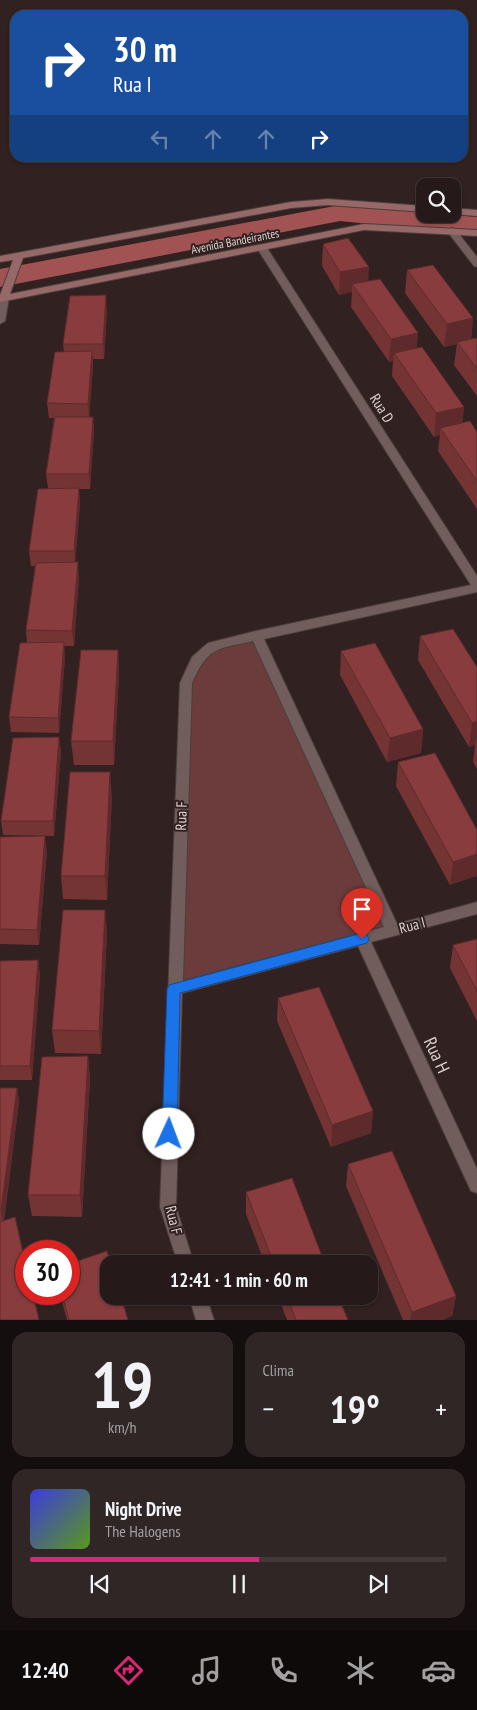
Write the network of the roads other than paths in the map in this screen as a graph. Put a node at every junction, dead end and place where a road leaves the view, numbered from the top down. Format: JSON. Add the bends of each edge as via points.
{"nodes":[{"id":1,"x":416,"y":208,"type":"edge"},
{"id":2,"x":461,"y":212,"type":"edge"},
{"id":3,"x":477,"y":214,"type":"edge"},
{"id":4,"x":452,"y":231,"type":"junction"},
{"id":5,"x":477,"y":234,"type":"edge"},
{"id":6,"x":262,"y":248,"type":"junction"},
{"id":7,"x":19,"y":256,"type":"junction"},
{"id":8,"x":0,"y":259,"type":"edge"},
{"id":9,"x":477,"y":264,"type":"edge"},
{"id":10,"x":2,"y":298,"type":"edge"},
{"id":11,"x":0,"y":321,"type":"edge"},
{"id":12,"x":477,"y":586,"type":"edge"},
{"id":13,"x":256,"y":635,"type":"junction"},
{"id":14,"x":477,"y":908,"type":"edge"},
{"id":15,"x":393,"y":930,"type":"junction"},
{"id":16,"x":362,"y":939,"type":"junction"},
{"id":17,"x":174,"y":989,"type":"junction"},
{"id":18,"x":477,"y":1186,"type":"edge"},
{"id":19,"x":183,"y":1255,"type":"edge"},
{"id":20,"x":200,"y":1305,"type":"edge"},
{"id":21,"x":205,"y":1320,"type":"edge"}],
"edges":[{"from":1,"to":7,"type":"street","name":"Avenida Bandeirantes","via":[[328,202],[291,205]]},
{"from":2,"to":3,"type":"street"},
{"from":4,"to":5,"type":"street","name":"Avenida Bandeirantes"},
{"from":4,"to":6,"type":"street","name":"Avenida Bandeirantes","via":[[364,228]]},
{"from":4,"to":9,"type":"street"},
{"from":6,"to":10,"type":"street","name":"Avenida Bandeirantes"},
{"from":6,"to":12,"type":"street","name":"Rua D"},
{"from":7,"to":8,"type":"street","name":"Avenida Bandeirantes"},
{"from":7,"to":10,"type":"street"},
{"from":10,"to":11,"type":"street"},
{"from":12,"to":13,"type":"street","name":"Rua F"},
{"from":13,"to":15,"type":"street"},
{"from":13,"to":17,"type":"street","name":"Rua F","via":[[212,646],[196,660],[186,683]]},
{"from":14,"to":15,"type":"street","name":"Rua I"},
{"from":15,"to":16,"type":"street","name":"Rua I"},
{"from":16,"to":17,"type":"street","name":"Rua I"},
{"from":16,"to":18,"type":"street","name":"Rua H"},
{"from":17,"to":19,"type":"street","name":"Rua F","via":[[168,1207]]},
{"from":20,"to":21,"type":"street"}]}
